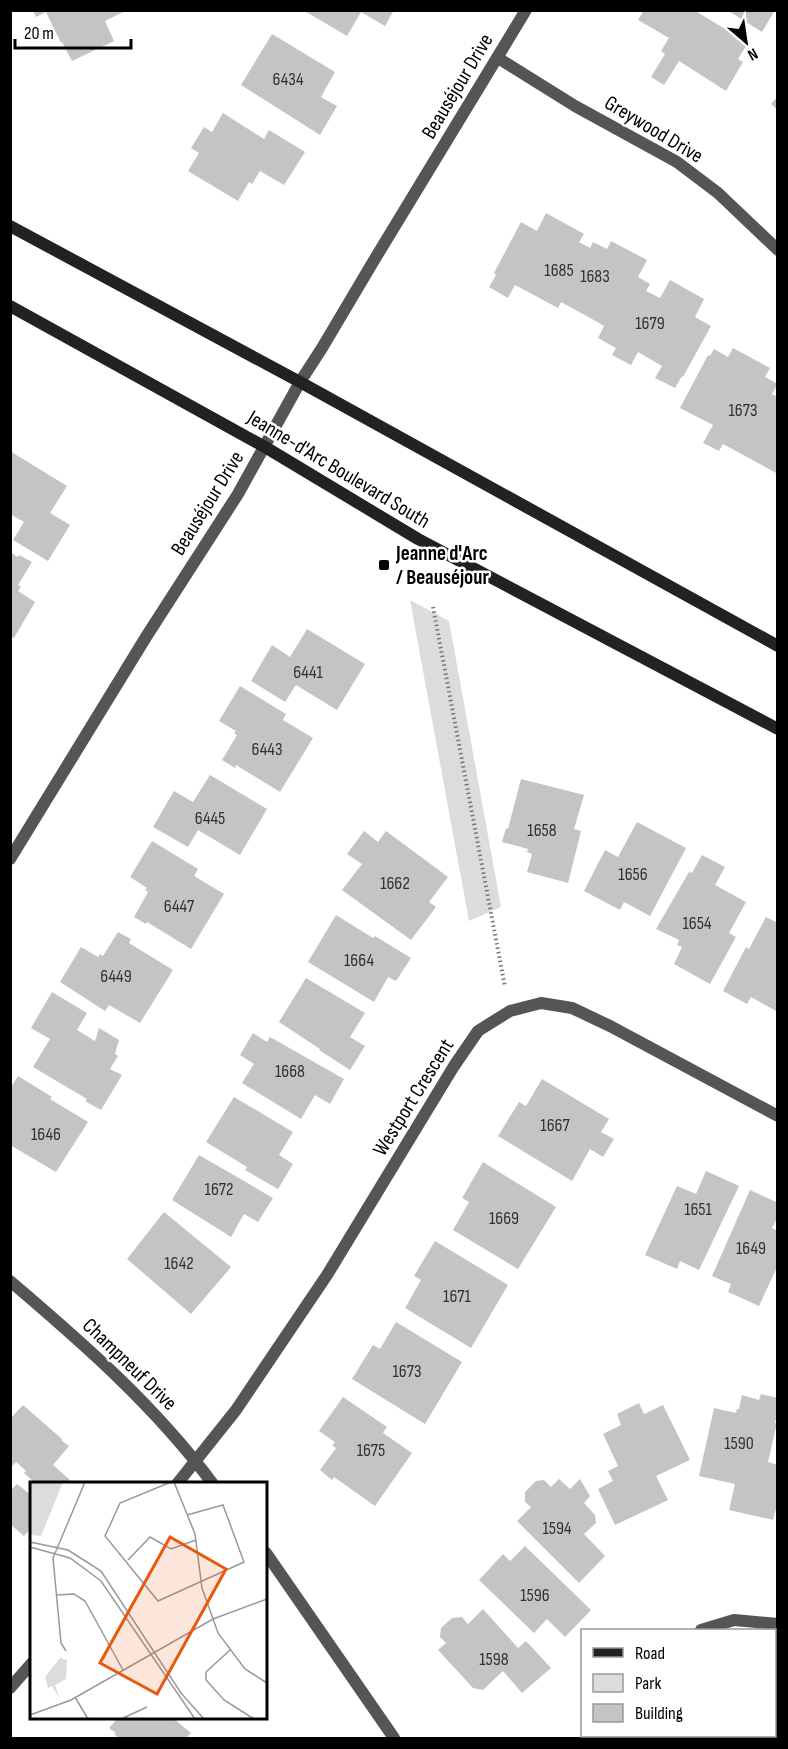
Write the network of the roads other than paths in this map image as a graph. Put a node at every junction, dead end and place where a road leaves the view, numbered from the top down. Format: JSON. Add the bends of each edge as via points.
{"nodes":[{"id":1,"x":526,"y":10,"type":"edge"},
{"id":2,"x":498,"y":58,"type":"junction"},
{"id":3,"x":10,"y":226,"type":"edge"},
{"id":4,"x":777,"y":250,"type":"edge"},
{"id":5,"x":10,"y":306,"type":"edge"},
{"id":6,"x":300,"y":382,"type":"junction"},
{"id":7,"x":265,"y":447,"type":"junction"},
{"id":8,"x":777,"y":646,"type":"edge"},
{"id":9,"x":777,"y":729,"type":"edge"},
{"id":10,"x":10,"y":860,"type":"edge"},
{"id":11,"x":777,"y":1116,"type":"edge"},
{"id":12,"x":10,"y":1281,"type":"edge"},
{"id":13,"x":196,"y":1460,"type":"junction"},
{"id":14,"x":179,"y":1482,"type":"edge"},
{"id":15,"x":212,"y":1482,"type":"edge"},
{"id":16,"x":267,"y":1554,"type":"edge"},
{"id":17,"x":777,"y":1624,"type":"edge"},
{"id":18,"x":703,"y":1629,"type":"edge"},
{"id":19,"x":30,"y":1666,"type":"edge"},
{"id":20,"x":10,"y":1688,"type":"edge"},
{"id":21,"x":394,"y":1738,"type":"edge"}],
"edges":[{"from":1,"to":2,"type":"street","name":"Beauséjour Drive"},
{"from":2,"to":4,"type":"street","name":"Greywood Drive","via":[[677,162],[718,193]]},
{"from":2,"to":6,"type":"street","name":"Beauséjour Drive"},
{"from":3,"to":6,"type":"main road"},
{"from":5,"to":7,"type":"main road","name":"Jeanne-d'Arc Boulevard South"},
{"from":6,"to":7,"type":"street","name":"Beauséjour Drive"},
{"from":6,"to":8,"type":"main road"},
{"from":7,"to":9,"type":"main road","name":"Jeanne-d'Arc Boulevard South","via":[[418,539]]},
{"from":7,"to":10,"type":"street","name":"Beauséjour Drive"},
{"from":11,"to":13,"type":"street","name":"Westport Crescent","via":[[572,1008],[541,1003],[510,1011],[478,1030],[327,1275],[236,1410]]},
{"from":12,"to":13,"type":"street","name":"Champneuf Drive","via":[[79,1339]]},
{"from":13,"to":14,"type":"street","name":"Westport Crescent"},
{"from":13,"to":15,"type":"street","name":"Champneuf Drive"},
{"from":16,"to":21,"type":"street"},
{"from":17,"to":18,"type":"street","via":[[734,1620]]},
{"from":19,"to":20,"type":"street"}]}
